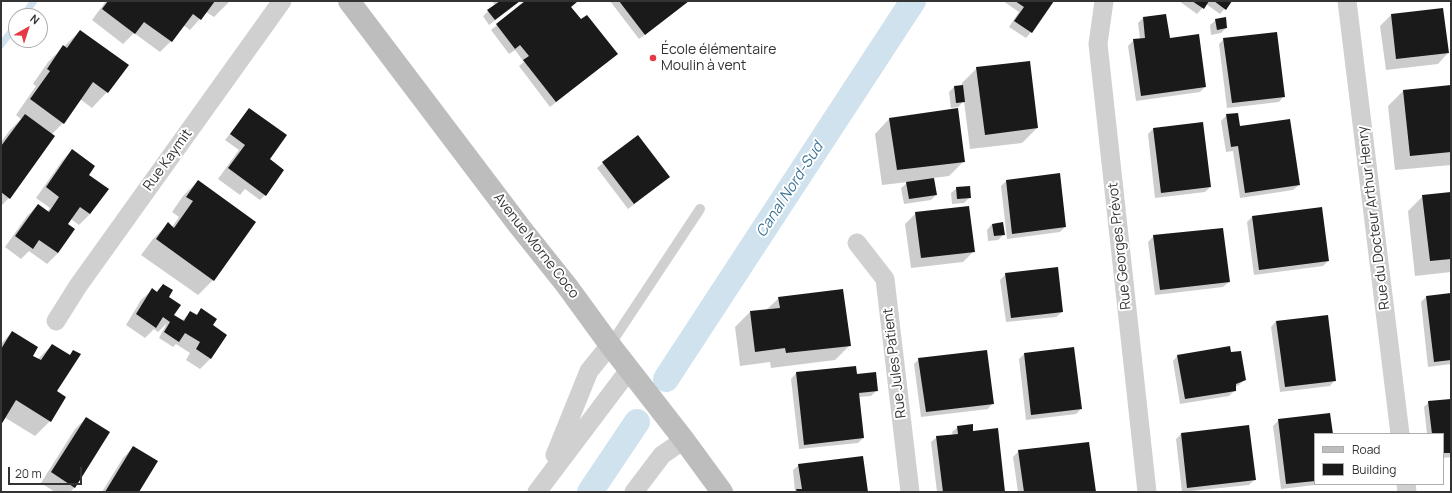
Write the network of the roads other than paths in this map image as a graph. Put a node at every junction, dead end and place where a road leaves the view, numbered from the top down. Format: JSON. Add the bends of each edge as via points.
{"nodes":[{"id":1,"x":282,"y":1,"type":"edge"},
{"id":2,"x":350,"y":1,"type":"edge"},
{"id":3,"x":1104,"y":1,"type":"edge"},
{"id":4,"x":1347,"y":1,"type":"edge"},
{"id":5,"x":700,"y":209,"type":"dead end"},
{"id":6,"x":856,"y":243,"type":"dead end"},
{"id":7,"x":56,"y":321,"type":"dead end"},
{"id":8,"x":610,"y":345,"type":"junction"},
{"id":9,"x":629,"y":370,"type":"junction"},
{"id":10,"x":1400,"y":433,"type":"edge"},
{"id":11,"x":684,"y":440,"type":"junction"},
{"id":12,"x":541,"y":485,"type":"edge"},
{"id":13,"x":634,"y":492,"type":"edge"},
{"id":14,"x":722,"y":492,"type":"edge"},
{"id":15,"x":910,"y":492,"type":"edge"},
{"id":16,"x":1147,"y":492,"type":"edge"}],
"edges":[{"from":1,"to":7,"type":"street","name":"Rue Kaymit","via":[[78,286]]},
{"from":2,"to":8,"type":"street","name":"Avenue Morne Coco","via":[[520,227],[568,286]]},
{"from":3,"to":16,"type":"street","name":"Rue Georges Prévot","via":[[1098,44]]},
{"from":4,"to":10,"type":"street","name":"Rue du Docteur Arthur Henry"},
{"from":5,"to":8,"type":"lane"},
{"from":6,"to":15,"type":"street","name":"Rue Jules Patient","via":[[885,279]]},
{"from":8,"to":9,"type":"street","name":"Avenue Morne Coco"},
{"from":8,"to":12,"type":"street","via":[[589,371]]},
{"from":9,"to":11,"type":"street","name":"Avenue Morne Coco"},
{"from":9,"to":12,"type":"street"},
{"from":11,"to":13,"type":"street","via":[[662,455]]},
{"from":11,"to":14,"type":"street","name":"Avenue Morne Coco"}]}
